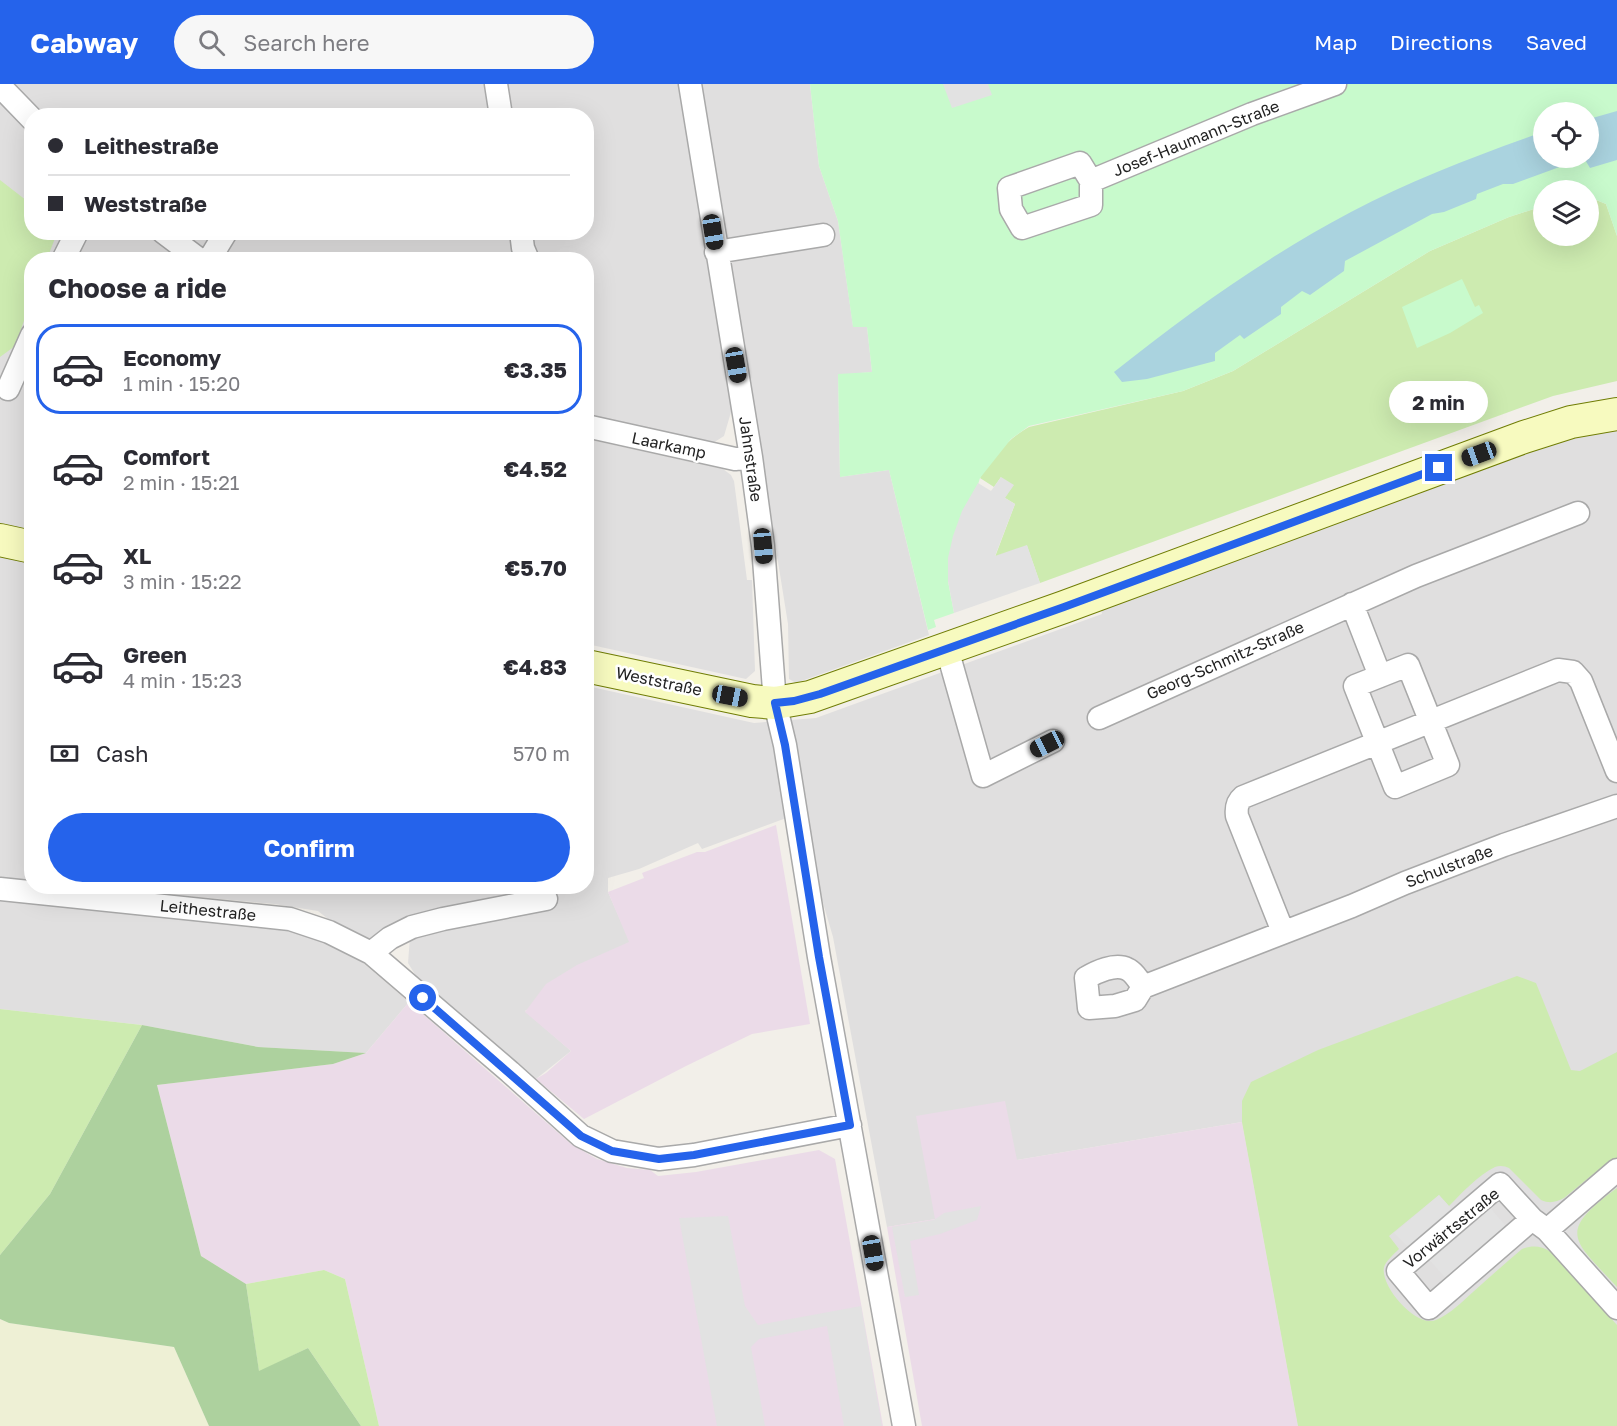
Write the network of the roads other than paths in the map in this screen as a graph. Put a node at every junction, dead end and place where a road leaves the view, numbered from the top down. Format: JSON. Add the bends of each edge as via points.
{"nodes":[{"id":1,"x":496,"y":84,"type":"edge"},
{"id":2,"x":690,"y":84,"type":"edge"},
{"id":3,"x":1335,"y":84,"type":"edge"},
{"id":4,"x":0,"y":86,"type":"edge"},
{"id":5,"x":500,"y":108,"type":"edge"},
{"id":6,"x":24,"y":111,"type":"edge"},
{"id":7,"x":1091,"y":181,"type":"dead end"},
{"id":8,"x":824,"y":235,"type":"dead end"},
{"id":9,"x":174,"y":240,"type":"edge"},
{"id":10,"x":189,"y":252,"type":"edge"},
{"id":11,"x":716,"y":252,"type":"junction"},
{"id":12,"x":24,"y":353,"type":"edge"},
{"id":13,"x":8,"y":390,"type":"dead end"},
{"id":14,"x":1617,"y":414,"type":"edge"},
{"id":15,"x":594,"y":428,"type":"edge"},
{"id":16,"x":751,"y":457,"type":"junction"},
{"id":17,"x":1578,"y":513,"type":"dead end"},
{"id":18,"x":0,"y":540,"type":"edge"},
{"id":19,"x":24,"y":545,"type":"edge"},
{"id":20,"x":1352,"y":604,"type":"junction"},
{"id":21,"x":947,"y":649,"type":"junction"},
{"id":22,"x":594,"y":668,"type":"edge"},
{"id":23,"x":1380,"y":676,"type":"junction"},
{"id":24,"x":775,"y":703,"type":"junction"},
{"id":25,"x":1099,"y":718,"type":"dead end"},
{"id":26,"x":1431,"y":722,"type":"junction"},
{"id":27,"x":1053,"y":741,"type":"dead end"},
{"id":28,"x":1377,"y":743,"type":"junction"},
{"id":29,"x":1617,"y":771,"type":"edge"},
{"id":30,"x":1617,"y":806,"type":"edge"},
{"id":31,"x":0,"y":889,"type":"edge"},
{"id":32,"x":24,"y":890,"type":"edge"},
{"id":33,"x":74,"y":894,"type":"edge"},
{"id":34,"x":546,"y":899,"type":"dead end"},
{"id":35,"x":1282,"y":932,"type":"junction"},
{"id":36,"x":371,"y":953,"type":"junction"},
{"id":37,"x":1143,"y":987,"type":"dead end"},
{"id":38,"x":850,"y":1125,"type":"junction"},
{"id":39,"x":1617,"y":1170,"type":"edge"},
{"id":40,"x":1540,"y":1224,"type":"junction"},
{"id":41,"x":1617,"y":1308,"type":"edge"},
{"id":42,"x":904,"y":1426,"type":"edge"}],
"edges":[{"from":1,"to":5,"type":"street"},
{"from":2,"to":11,"type":"street","name":"Jahnstraße"},
{"from":3,"to":7,"type":"street","name":"Josef-Haumann-Straße"},
{"from":4,"to":6,"type":"street"},
{"from":8,"to":11,"type":"street"},
{"from":9,"to":10,"type":"street"},
{"from":11,"to":16,"type":"street","name":"Jahnstraße"},
{"from":12,"to":13,"type":"street"},
{"from":14,"to":21,"type":"street","name":"Weststraße","via":[[1571,422],[1524,437]]},
{"from":15,"to":16,"type":"street","name":"Laarkamp","via":[[735,459]]},
{"from":16,"to":24,"type":"street","name":"Jahnstraße","via":[[763,546]]},
{"from":17,"to":20,"type":"street","name":"Georg-Schmitz-Straße"},
{"from":18,"to":19,"type":"street"},
{"from":20,"to":23,"type":"street"},
{"from":20,"to":25,"type":"street","name":"Georg-Schmitz-Straße"},
{"from":21,"to":24,"type":"street","name":"Weststraße","via":[[820,694]]},
{"from":21,"to":27,"type":"street","via":[[983,776]]},
{"from":22,"to":24,"type":"street","name":"Weststraße"},
{"from":23,"to":26,"type":"street","via":[[1408,665]]},
{"from":23,"to":28,"type":"street","via":[[1355,686]]},
{"from":24,"to":38,"type":"street","name":"Jahnstraße"},
{"from":26,"to":28,"type":"street"},
{"from":26,"to":28,"type":"street","via":[[1448,765],[1395,787]]},
{"from":26,"to":29,"type":"street","via":[[1558,670],[1573,672],[1581,681]]},
{"from":28,"to":35,"type":"street","via":[[1239,801],[1237,816]]},
{"from":30,"to":35,"type":"street","name":"Schulstraße","via":[[1504,845]]},
{"from":31,"to":32,"type":"street","name":"Leithestraße"},
{"from":33,"to":36,"type":"street","name":"Leithestraße","via":[[290,919],[330,932]]},
{"from":34,"to":36,"type":"street","via":[[412,927]]},
{"from":35,"to":37,"type":"street"},
{"from":36,"to":38,"type":"street","name":"Leithestraße","via":[[581,1136],[612,1151],[659,1159]]},
{"from":38,"to":42,"type":"street","name":"Jahnstraße"},
{"from":39,"to":40,"type":"street","name":"Vorwärtsstraße"},
{"from":40,"to":40,"type":"street","name":"Vorwärtsstraße","via":[[1500,1184],[1398,1271],[1429,1308]]},
{"from":40,"to":41,"type":"street"}]}
